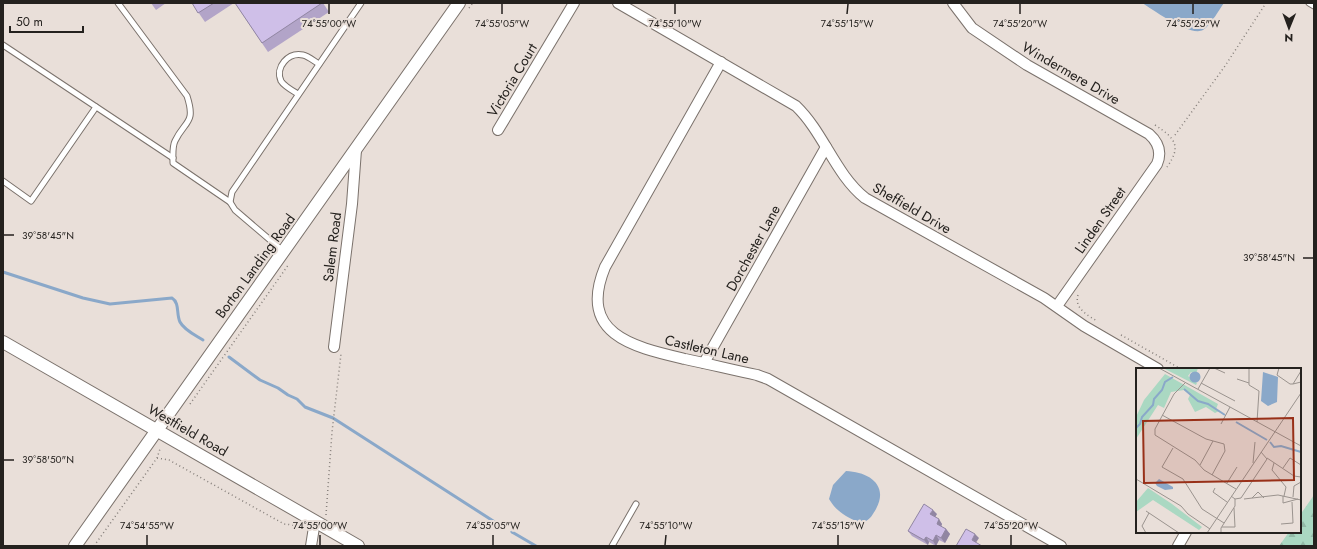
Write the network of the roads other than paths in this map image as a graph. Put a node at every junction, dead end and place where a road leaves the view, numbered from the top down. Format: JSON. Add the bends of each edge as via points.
{"nodes":[{"id":1,"x":118,"y":3,"type":"edge"},
{"id":2,"x":361,"y":3,"type":"edge"},
{"id":3,"x":459,"y":3,"type":"edge"},
{"id":4,"x":574,"y":3,"type":"edge"},
{"id":5,"x":618,"y":3,"type":"edge"},
{"id":6,"x":953,"y":3,"type":"edge"},
{"id":7,"x":1309,"y":3,"type":"edge"},
{"id":8,"x":1314,"y":6,"type":"edge"},
{"id":9,"x":3,"y":45,"type":"edge"},
{"id":10,"x":721,"y":62,"type":"junction"},
{"id":11,"x":319,"y":64,"type":"junction"},
{"id":12,"x":298,"y":94,"type":"junction"},
{"id":13,"x":96,"y":107,"type":"junction"},
{"id":14,"x":498,"y":130,"type":"dead end"},
{"id":15,"x":826,"y":148,"type":"junction"},
{"id":16,"x":1159,"y":148,"type":"joint"},
{"id":17,"x":356,"y":150,"type":"junction"},
{"id":18,"x":173,"y":158,"type":"junction"},
{"id":19,"x":3,"y":181,"type":"edge"},
{"id":20,"x":230,"y":202,"type":"junction"},
{"id":21,"x":284,"y":251,"type":"junction"},
{"id":22,"x":1057,"y":306,"type":"junction"},
{"id":23,"x":3,"y":342,"type":"edge"},
{"id":24,"x":338,"y":347,"type":"road end"},
{"id":25,"x":704,"y":363,"type":"junction"},
{"id":26,"x":1156,"y":368,"type":"edge"},
{"id":27,"x":156,"y":429,"type":"junction"},
{"id":28,"x":636,"y":504,"type":"dead end"},
{"id":29,"x":315,"y":521,"type":"junction"},
{"id":30,"x":1185,"y":533,"type":"edge"},
{"id":31,"x":75,"y":546,"type":"edge"},
{"id":32,"x":311,"y":546,"type":"edge"},
{"id":33,"x":358,"y":546,"type":"edge"},
{"id":34,"x":612,"y":546,"type":"edge"},
{"id":35,"x":1061,"y":546,"type":"edge"},
{"id":36,"x":1178,"y":546,"type":"edge"}],
"edges":[{"from":1,"to":18,"type":"lane","via":[[187,96],[191,109],[190,119],[174,142]]},
{"from":2,"to":11,"type":"lane"},
{"from":3,"to":17,"type":"street","name":"Borton Landing Road"},
{"from":4,"to":14,"type":"street","name":"Victoria Court"},
{"from":5,"to":10,"type":"street","name":"Sheffield Drive"},
{"from":6,"to":16,"type":"street","name":"Windermere Drive","via":[[972,28],[1027,65],[1149,134]]},
{"from":7,"to":8,"type":"lane"},
{"from":9,"to":13,"type":"lane"},
{"from":10,"to":15,"type":"street","name":"Sheffield Drive","via":[[796,106]]},
{"from":10,"to":25,"type":"street","name":"Castleton Lane","via":[[605,267],[597,293],[605,323],[625,342]]},
{"from":11,"to":12,"type":"lane"},
{"from":11,"to":12,"type":"lane","via":[[303,55],[291,56],[282,63],[279,72],[282,81]]},
{"from":12,"to":20,"type":"lane","via":[[232,192]]},
{"from":13,"to":18,"type":"lane"},
{"from":13,"to":19,"type":"lane","via":[[32,201]]},
{"from":15,"to":22,"type":"street","name":"Sheffield Drive","via":[[865,198]]},
{"from":15,"to":25,"type":"street","name":"Dorchester Lane"},
{"from":16,"to":22,"type":"street","name":"Linden Street","via":[[1157,164]]},
{"from":17,"to":21,"type":"street","name":"Borton Landing Road"},
{"from":17,"to":24,"type":"street","name":"Salem Road"},
{"from":18,"to":20,"type":"lane","via":[[173,163]]},
{"from":20,"to":21,"type":"lane","via":[[235,210]]},
{"from":21,"to":27,"type":"street","name":"Borton Landing Road"},
{"from":22,"to":26,"type":"street","name":"Sheffield Drive","via":[[1084,326]]},
{"from":23,"to":27,"type":"street","name":"Westfield Road"},
{"from":25,"to":35,"type":"street","name":"Castleton Lane","via":[[768,379]]},
{"from":27,"to":29,"type":"street","name":"Westfield Road"},
{"from":27,"to":31,"type":"street","name":"Borton Landing Road"},
{"from":28,"to":34,"type":"lane"},
{"from":29,"to":32,"type":"street"},
{"from":29,"to":33,"type":"street","name":"Westfield Road"},
{"from":30,"to":36,"type":"street"}]}
